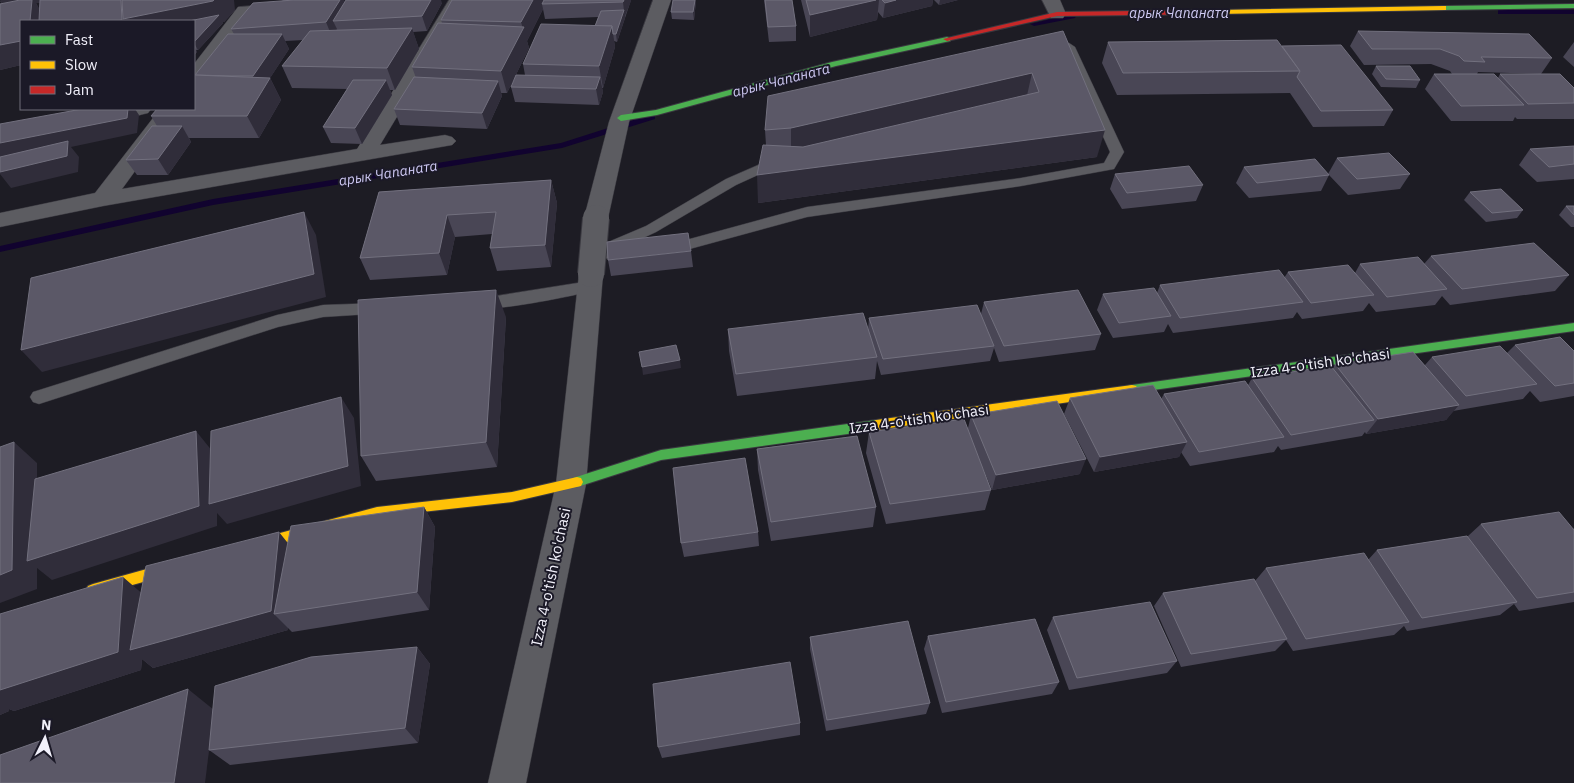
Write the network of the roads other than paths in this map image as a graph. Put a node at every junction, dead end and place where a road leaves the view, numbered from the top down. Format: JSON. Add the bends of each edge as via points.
{"nodes":[{"id":1,"x":458,"y":0,"type":"edge"},
{"id":2,"x":662,"y":0,"type":"edge"},
{"id":3,"x":244,"y":6,"type":"edge"},
{"id":4,"x":1574,"y":6,"type":"edge"},
{"id":5,"x":304,"y":7,"type":"edge"},
{"id":6,"x":1054,"y":7,"type":"edge"},
{"id":7,"x":1069,"y":46,"type":"edge"},
{"id":8,"x":195,"y":76,"type":"edge"},
{"id":9,"x":134,"y":110,"type":"edge"},
{"id":10,"x":169,"y":110,"type":"edge"},
{"id":11,"x":75,"y":119,"type":"edge"},
{"id":12,"x":620,"y":120,"type":"junction"},
{"id":13,"x":445,"y":141,"type":"dead end"},
{"id":14,"x":364,"y":155,"type":"junction"},
{"id":15,"x":796,"y":157,"type":"edge"},
{"id":16,"x":103,"y":199,"type":"junction"},
{"id":17,"x":0,"y":220,"type":"edge"},
{"id":18,"x":591,"y":272,"type":"junction"},
{"id":19,"x":465,"y":305,"type":"edge"},
{"id":20,"x":400,"y":308,"type":"edge"},
{"id":21,"x":1574,"y":328,"type":"edge"},
{"id":22,"x":39,"y":397,"type":"dead end"},
{"id":23,"x":571,"y":484,"type":"junction"},
{"id":24,"x":236,"y":551,"type":"edge"},
{"id":25,"x":188,"y":564,"type":"edge"},
{"id":26,"x":85,"y":592,"type":"edge"},
{"id":27,"x":508,"y":783,"type":"edge"}],
"edges":[{"from":1,"to":14,"type":"street"},
{"from":2,"to":12,"type":"street"},
{"from":3,"to":5,"type":"street"},
{"from":3,"to":8,"type":"street"},
{"from":4,"to":6,"type":"street"},
{"from":6,"to":12,"type":"street"},
{"from":7,"to":18,"type":"lane","via":[[1117,152],[1109,166],[807,212]]},
{"from":9,"to":11,"type":"street"},
{"from":10,"to":16,"type":"street"},
{"from":12,"to":18,"type":"street","bridge":true,"via":[[596,218]]},
{"from":13,"to":14,"type":"street"},
{"from":14,"to":16,"type":"street"},
{"from":15,"to":18,"type":"lane","via":[[777,161],[731,182],[651,229]]},
{"from":16,"to":17,"type":"street"},
{"from":18,"to":19,"type":"lane","via":[[501,302]]},
{"from":18,"to":23,"type":"street"},
{"from":20,"to":22,"type":"lane","via":[[323,311],[278,321]]},
{"from":21,"to":23,"type":"street","name":"Izza 4-o'tish ko'chasi","via":[[661,455]]},
{"from":23,"to":24,"type":"street","via":[[512,498],[378,512]]},
{"from":23,"to":27,"type":"street","name":"Izza 4-o'tish ko'chasi"},
{"from":25,"to":26,"type":"street"}]}
